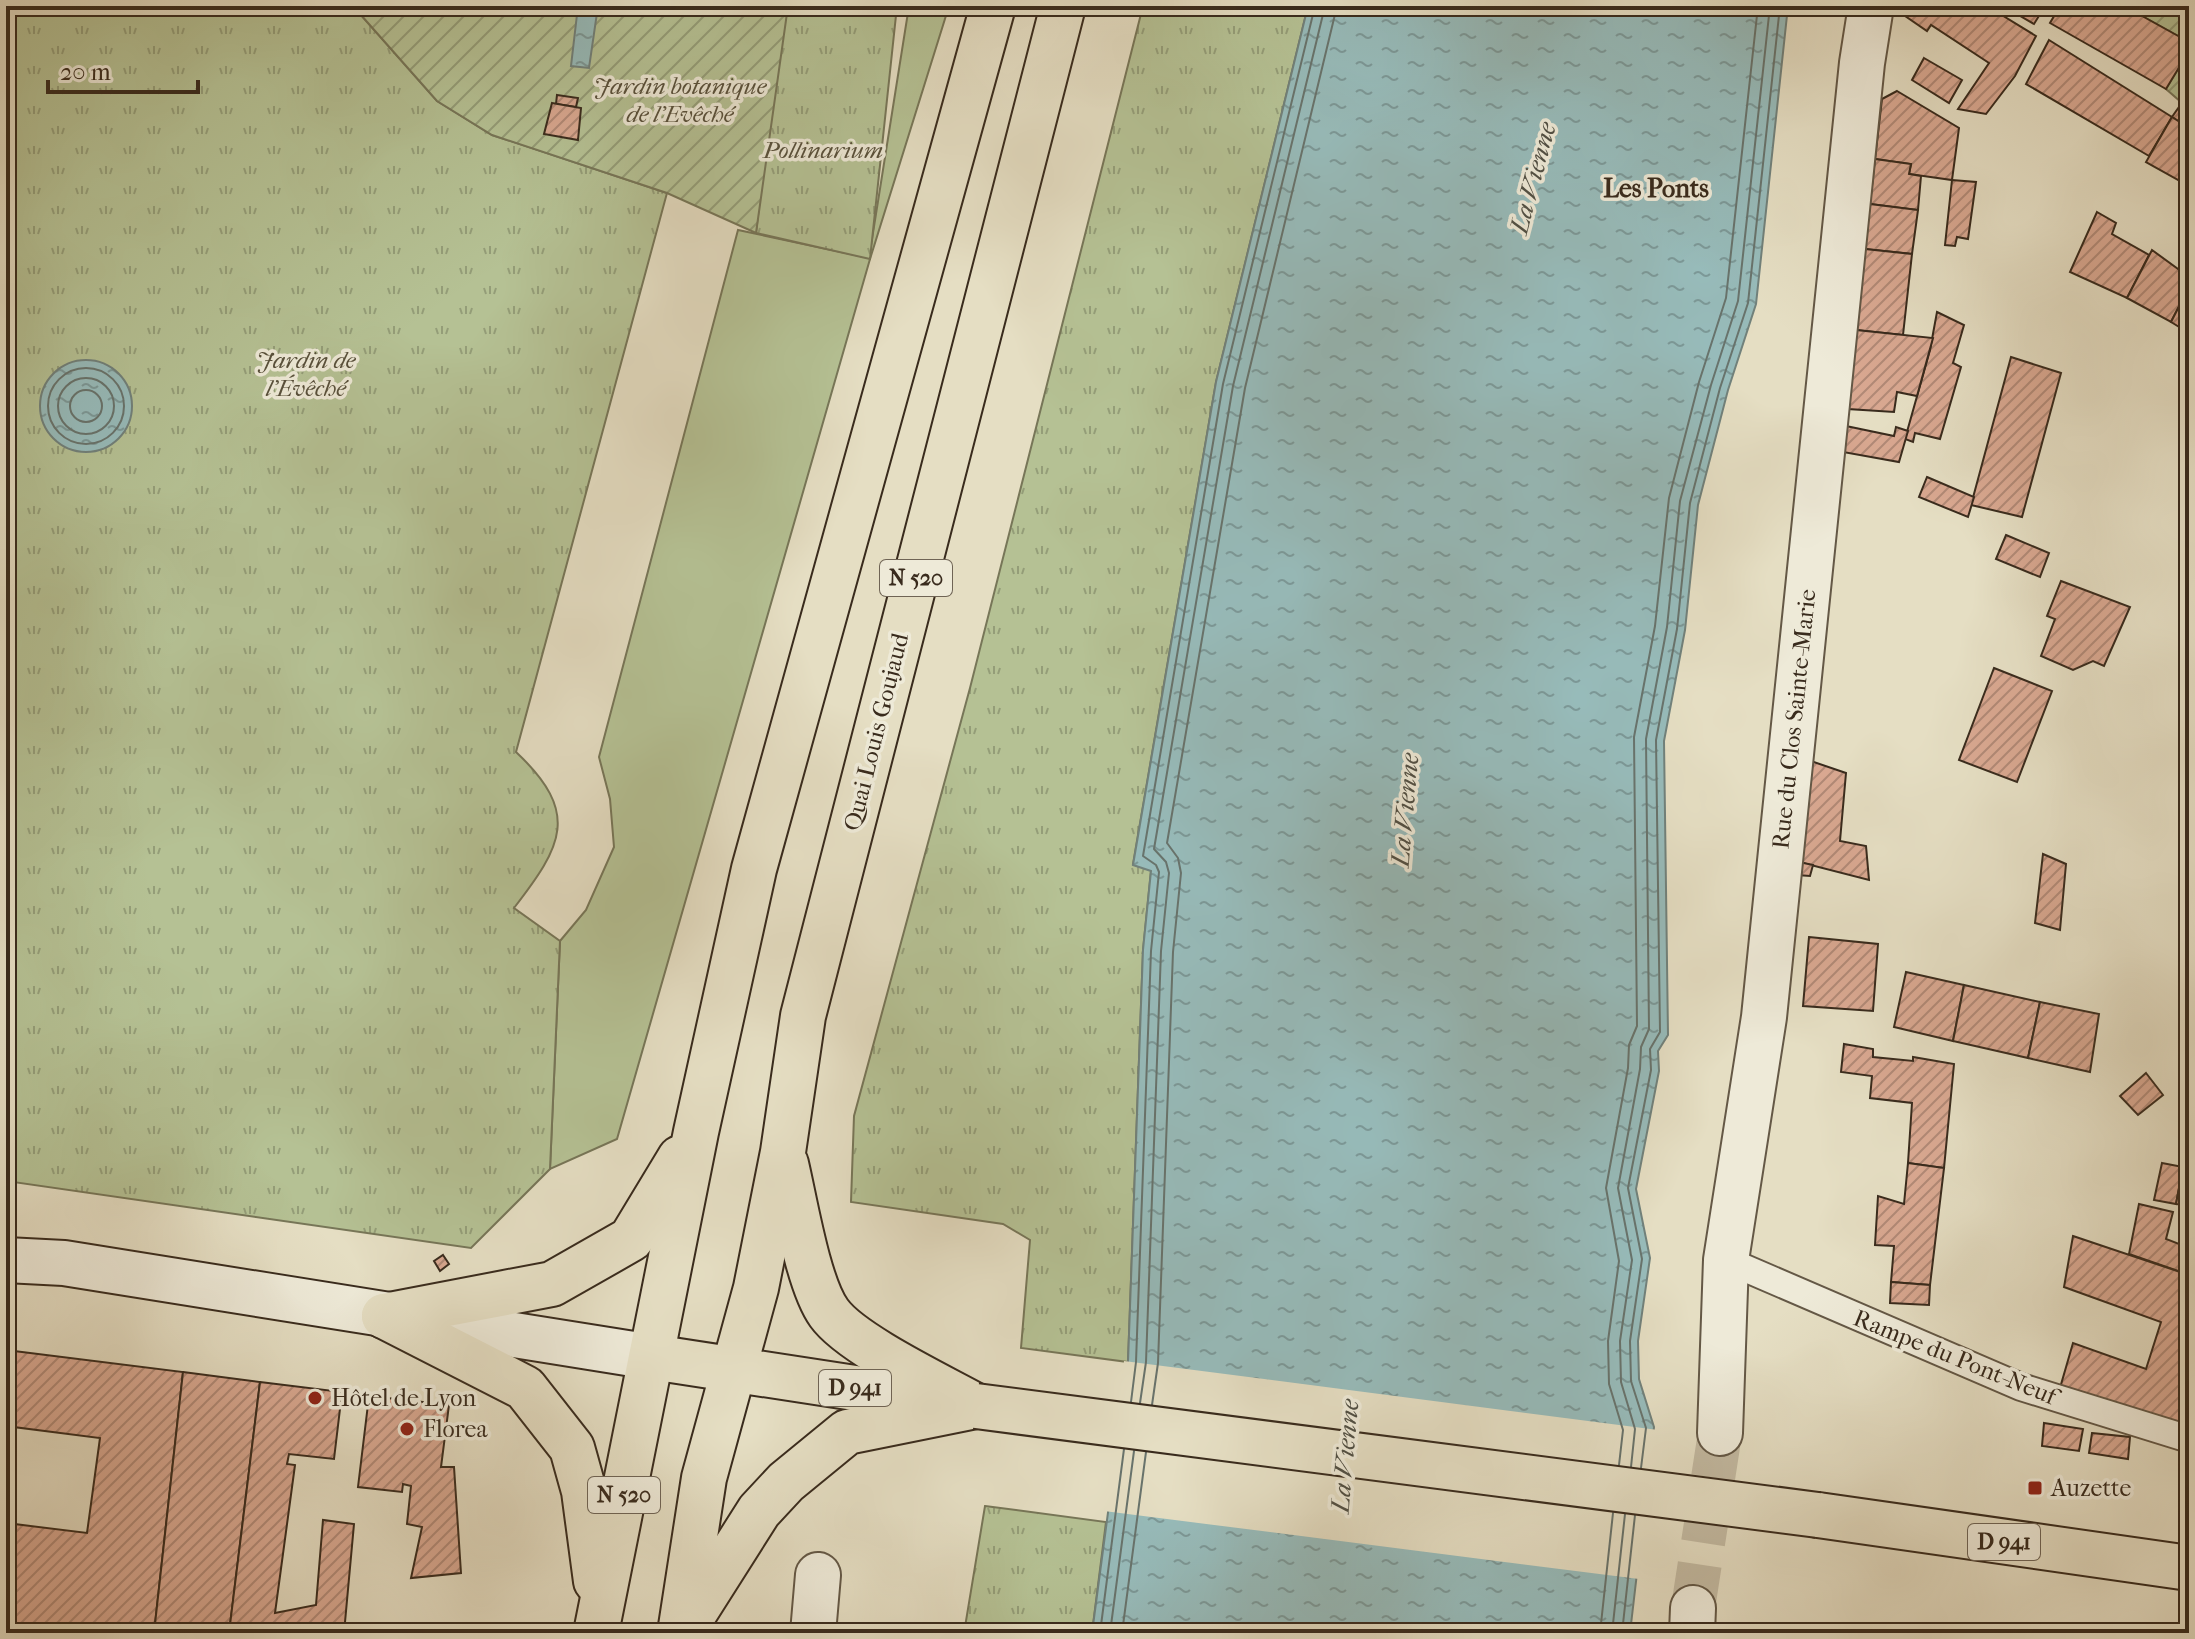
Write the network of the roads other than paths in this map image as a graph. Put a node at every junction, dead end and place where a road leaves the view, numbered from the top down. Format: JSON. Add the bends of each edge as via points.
{"nodes":[{"id":1,"x":993,"y":6,"type":"edge"},
{"id":2,"x":1063,"y":6,"type":"edge"},
{"id":3,"x":1871,"y":6,"type":"edge"},
{"id":4,"x":696,"y":1132,"type":"junction"},
{"id":5,"x":783,"y":1152,"type":"junction"},
{"id":6,"x":6,"y":1245,"type":"edge"},
{"id":7,"x":6,"y":1260,"type":"edge"},
{"id":8,"x":1726,"y":1260,"type":"junction"},
{"id":9,"x":64,"y":1263,"type":"junction"},
{"id":10,"x":384,"y":1316,"type":"junction"},
{"id":11,"x":652,"y":1357,"type":"junction"},
{"id":12,"x":735,"y":1369,"type":"junction"},
{"id":13,"x":976,"y":1406,"type":"junction"},
{"id":14,"x":1720,"y":1433,"type":"tunnel mouth"},
{"id":15,"x":2189,"y":1439,"type":"edge"},
{"id":16,"x":2189,"y":1568,"type":"edge"},
{"id":17,"x":818,"y":1575,"type":"dead end"},
{"id":18,"x":598,"y":1624,"type":"edge"},
{"id":19,"x":681,"y":1633,"type":"edge"},
{"id":20,"x":813,"y":1633,"type":"edge"}],
"edges":[{"from":1,"to":4,"type":"main road","number":"N 520","via":[[754,869]]},
{"from":2,"to":5,"type":"main road","name":"Quai Louis Goujaud","number":"N 520","via":[[803,1016]]},
{"from":3,"to":8,"type":"street","name":"Rue du Clos Sainte-Marie","via":[[1764,1017]]},
{"from":4,"to":10,"type":"main road","via":[[631,1239],[552,1284]]},
{"from":4,"to":11,"type":"main road","number":"N 520"},
{"from":5,"to":12,"type":"main road","name":"Quai Louis Goujaud","number":"N 520"},
{"from":5,"to":13,"type":"main road","via":[[829,1314],[871,1347]]},
{"from":6,"to":9,"type":"street"},
{"from":7,"to":9,"type":"street"},
{"from":8,"to":14,"type":"street","name":"Rue du Clos Sainte-Marie"},
{"from":8,"to":15,"type":"lane","name":"Rampe du Pont-Neuf","via":[[2021,1387]]},
{"from":9,"to":10,"type":"street"},
{"from":10,"to":11,"type":"street"},
{"from":10,"to":18,"type":"main road","via":[[525,1388],[572,1448],[584,1491]]},
{"from":11,"to":12,"type":"main road","number":"D 941"},
{"from":11,"to":18,"type":"main road","number":"N 520"},
{"from":12,"to":13,"type":"main road","number":"D 941"},
{"from":12,"to":19,"type":"main road","number":"N 520","via":[[704,1478]]},
{"from":13,"to":16,"type":"main road","number":"D 941","bridge":true},
{"from":13,"to":19,"type":"main road","via":[[847,1432],[759,1511]]},
{"from":17,"to":20,"type":"street"}]}
